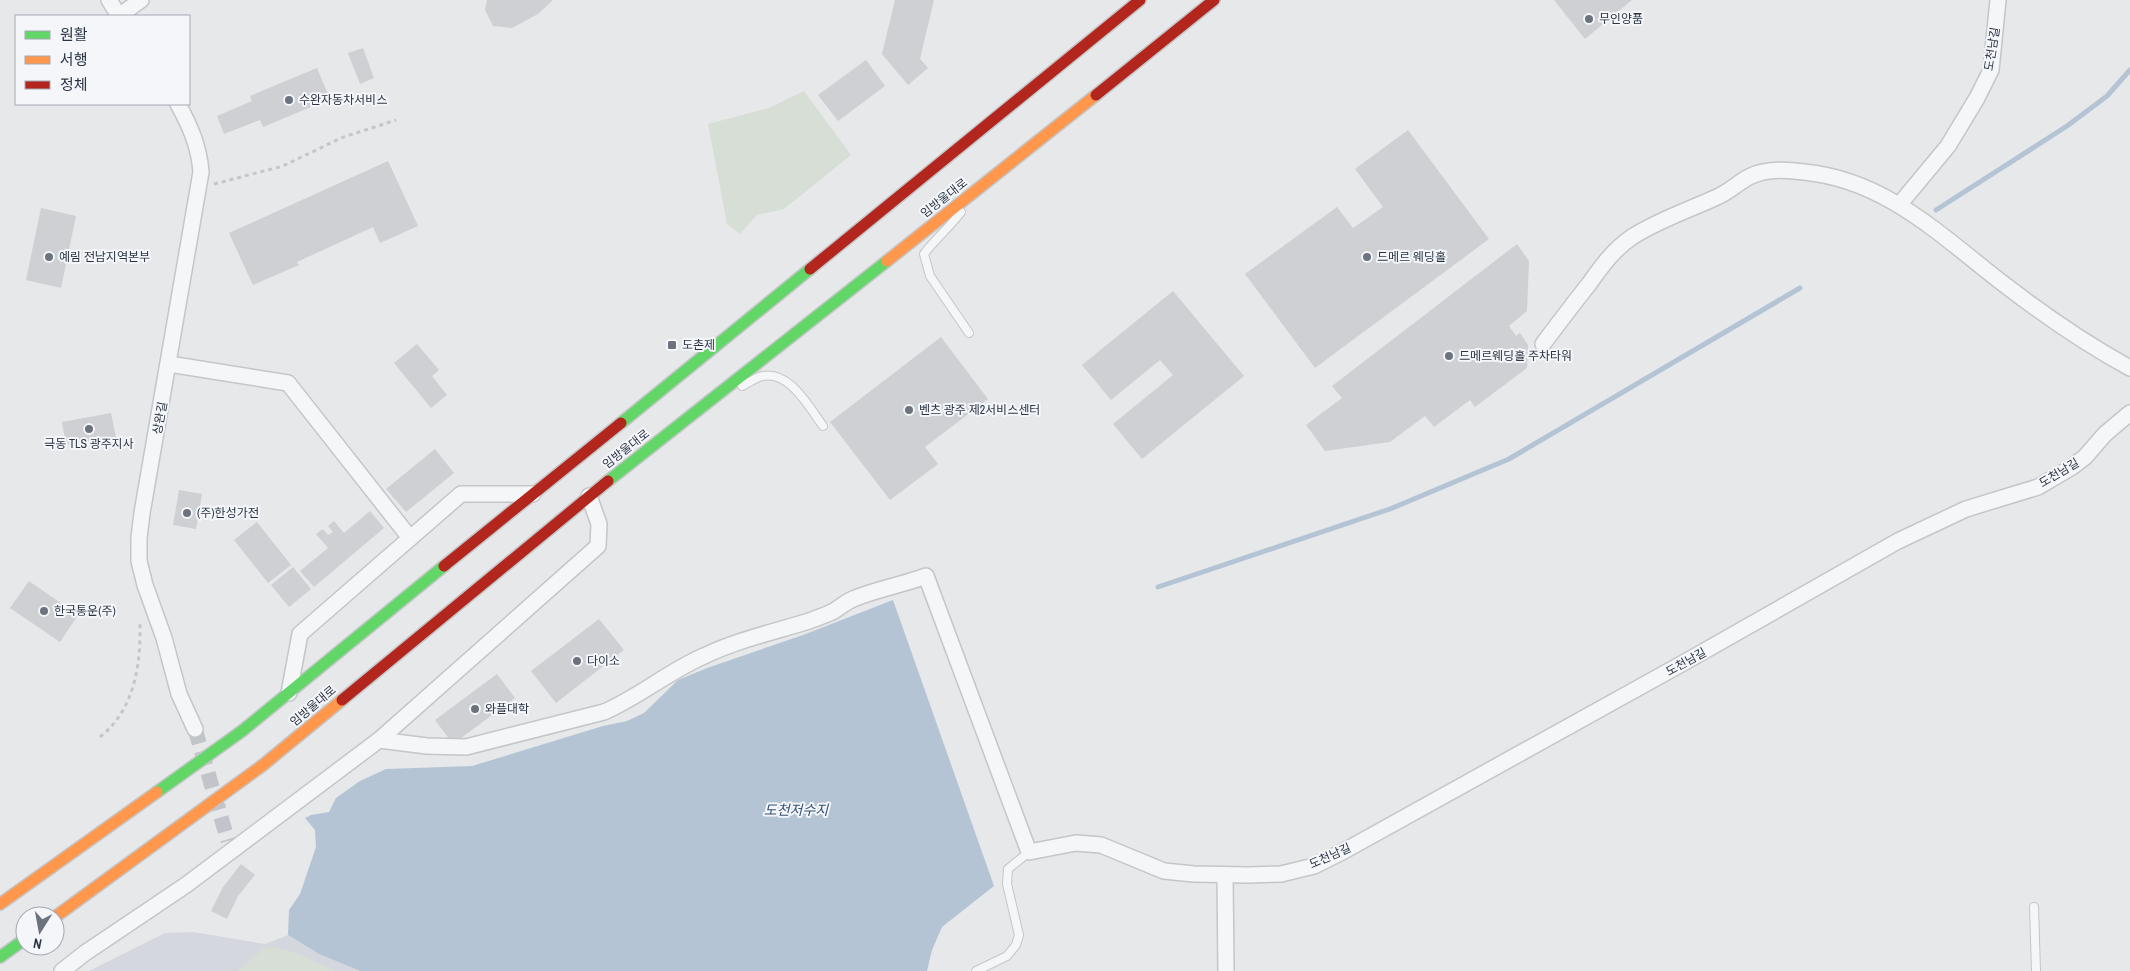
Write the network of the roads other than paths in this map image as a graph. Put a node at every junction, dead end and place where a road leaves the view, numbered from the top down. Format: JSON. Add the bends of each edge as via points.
{"nodes":[{"id":1,"x":108,"y":0,"type":"edge"},
{"id":2,"x":141,"y":0,"type":"edge"},
{"id":3,"x":1140,"y":0,"type":"edge"},
{"id":4,"x":1214,"y":0,"type":"edge"},
{"id":5,"x":1998,"y":0,"type":"edge"},
{"id":6,"x":118,"y":15,"type":"edge"},
{"id":7,"x":120,"y":15,"type":"edge"},
{"id":8,"x":179,"y":105,"type":"edge"},
{"id":9,"x":973,"y":192,"type":"junction"},
{"id":10,"x":1898,"y":205,"type":"junction"},
{"id":11,"x":970,"y":333,"type":"dead end"},
{"id":12,"x":1543,"y":344,"type":"dead end"},
{"id":13,"x":169,"y":364,"type":"junction"},
{"id":14,"x":2130,"y":368,"type":"edge"},
{"id":15,"x":702,"y":406,"type":"junction"},
{"id":16,"x":2130,"y":413,"type":"edge"},
{"id":17,"x":823,"y":426,"type":"dead end"},
{"id":18,"x":533,"y":494,"type":"junction"},
{"id":19,"x":589,"y":496,"type":"junction"},
{"id":20,"x":410,"y":538,"type":"junction"},
{"id":21,"x":288,"y":693,"type":"junction"},
{"id":22,"x":195,"y":729,"type":"tunnel mouth"},
{"id":23,"x":379,"y":740,"type":"junction"},
{"id":24,"x":1029,"y":852,"type":"junction"},
{"id":25,"x":1225,"y":875,"type":"junction"},
{"id":26,"x":0,"y":904,"type":"edge"},
{"id":27,"x":2034,"y":907,"type":"dead end"},
{"id":28,"x":65,"y":910,"type":"edge"},
{"id":29,"x":15,"y":946,"type":"edge"},
{"id":30,"x":0,"y":957,"type":"edge"},
{"id":31,"x":62,"y":971,"type":"edge"},
{"id":32,"x":976,"y":971,"type":"edge"},
{"id":33,"x":1226,"y":971,"type":"edge"},
{"id":34,"x":2036,"y":971,"type":"edge"}],
"edges":[{"from":1,"to":6,"type":"street"},
{"from":2,"to":7,"type":"street"},
{"from":3,"to":18,"type":"main road","name":"임방울대로"},
{"from":4,"to":9,"type":"main road","name":"임방울대로"},
{"from":5,"to":10,"type":"street","name":"도천남길","via":[[1991,70],[1948,146]]},
{"from":8,"to":13,"type":"street","name":"상완길","via":[[200,153],[201,172]]},
{"from":9,"to":11,"type":"lane","via":[[954,222],[924,254],[930,276]]},
{"from":9,"to":15,"type":"main road","name":"임방울대로"},
{"from":10,"to":12,"type":"street","via":[[1848,181],[1817,173],[1761,172],[1739,182],[1729,192],[1654,224],[1630,238],[1611,254]]},
{"from":10,"to":14,"type":"street","via":[[1933,226],[2005,285],[2088,344]]},
{"from":13,"to":20,"type":"street","via":[[288,383]]},
{"from":13,"to":22,"type":"street","name":"상완길","via":[[142,513],[139,561],[179,694]]},
{"from":15,"to":17,"type":"lane","via":[[761,376],[778,377],[793,387]]},
{"from":15,"to":19,"type":"main road","name":"임방울대로"},
{"from":16,"to":25,"type":"street","name":"도천남길","via":[[2079,462],[2038,487],[1966,509],[1898,541],[1344,851],[1314,866],[1281,874]]},
{"from":18,"to":20,"type":"street","via":[[461,494]]},
{"from":18,"to":21,"type":"main road","name":"임방울대로"},
{"from":19,"to":23,"type":"street","via":[[599,524],[598,546]]},
{"from":19,"to":28,"type":"main road","name":"임방울대로","via":[[263,765]]},
{"from":20,"to":21,"type":"street","via":[[300,634]]},
{"from":21,"to":26,"type":"main road","name":"임방울대로","via":[[242,731]]},
{"from":23,"to":24,"type":"street","via":[[466,747],[604,712],[706,655],[812,620],[876,590],[901,586],[926,576]]},
{"from":23,"to":31,"type":"street","via":[[230,845],[186,885]]},
{"from":24,"to":25,"type":"street","name":"도천남길","via":[[1076,843],[1100,845],[1164,871]]},
{"from":24,"to":32,"type":"lane","via":[[1008,869],[1019,935],[1016,944],[1007,956]]},
{"from":25,"to":33,"type":"street"},
{"from":27,"to":34,"type":"lane"},
{"from":29,"to":30,"type":"main road"}]}
